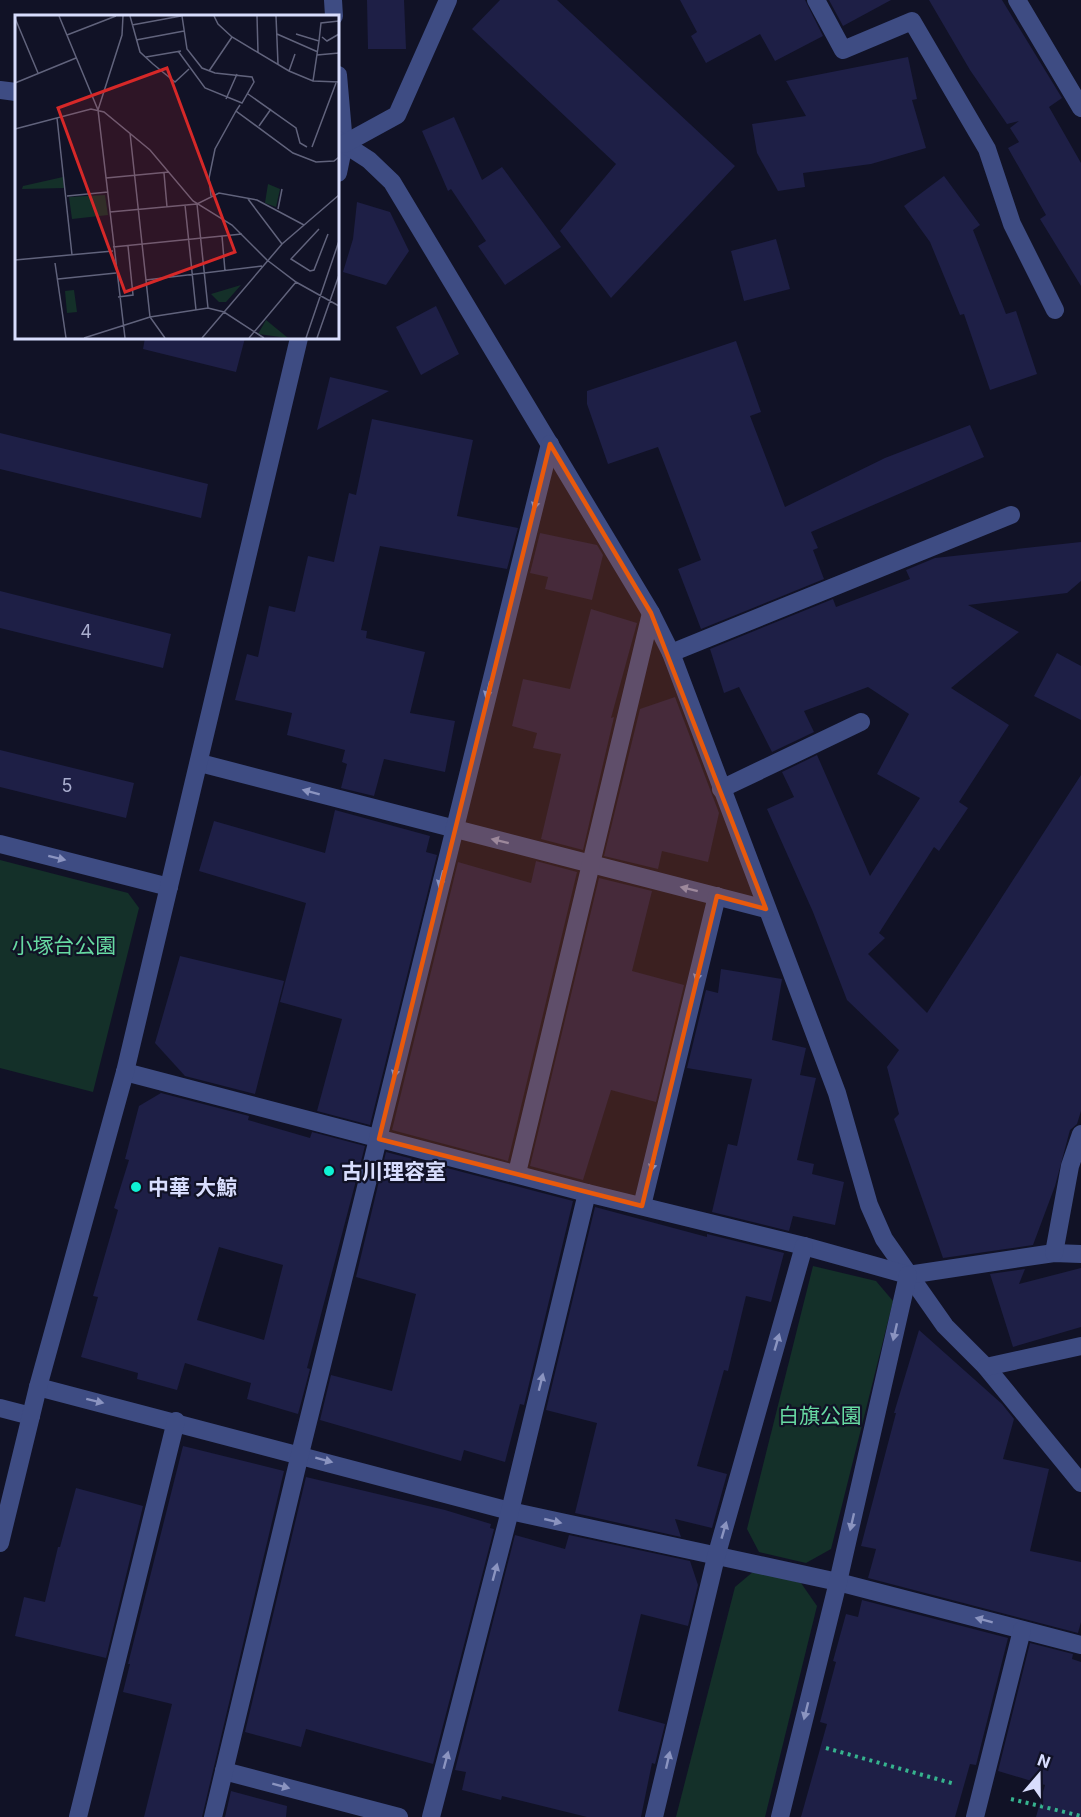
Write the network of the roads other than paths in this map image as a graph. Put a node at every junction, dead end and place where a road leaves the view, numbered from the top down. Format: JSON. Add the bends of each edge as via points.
{"nodes":[{"id":1,"x":333,"y":0,"type":"edge"},
{"id":2,"x":448,"y":0,"type":"edge"},
{"id":3,"x":816,"y":0,"type":"edge"},
{"id":4,"x":1017,"y":0,"type":"edge"},
{"id":5,"x":334,"y":15,"type":"edge"},
{"id":6,"x":0,"y":90,"type":"edge"},
{"id":7,"x":15,"y":92,"type":"edge"},
{"id":8,"x":339,"y":97,"type":"edge"},
{"id":9,"x":1081,"y":108,"type":"edge"},
{"id":10,"x":341,"y":142,"type":"edge"},
{"id":11,"x":339,"y":162,"type":"edge"},
{"id":12,"x":1054,"y":310,"type":"dead end"},
{"id":13,"x":299,"y":339,"type":"edge"},
{"id":14,"x":550,"y":444,"type":"junction"},
{"id":15,"x":1011,"y":515,"type":"dead end"},
{"id":16,"x":651,"y":613,"type":"junction"},
{"id":17,"x":671,"y":653,"type":"junction"},
{"id":18,"x":861,"y":722,"type":"dead end"},
{"id":19,"x":200,"y":763,"type":"junction"},
{"id":20,"x":722,"y":789,"type":"junction"},
{"id":21,"x":454,"y":829,"type":"junction"},
{"id":22,"x":0,"y":844,"type":"edge"},
{"id":23,"x":592,"y":864,"type":"junction"},
{"id":24,"x":170,"y":887,"type":"junction"},
{"id":25,"x":717,"y":896,"type":"junction"},
{"id":26,"x":766,"y":909,"type":"junction"},
{"id":27,"x":125,"y":1072,"type":"junction"},
{"id":28,"x":1081,"y":1134,"type":"edge"},
{"id":29,"x":379,"y":1139,"type":"junction"},
{"id":30,"x":517,"y":1173,"type":"junction"},
{"id":31,"x":587,"y":1192,"type":"junction"},
{"id":32,"x":642,"y":1206,"type":"junction"},
{"id":33,"x":804,"y":1245,"type":"junction"},
{"id":34,"x":1054,"y":1253,"type":"junction"},
{"id":35,"x":1081,"y":1254,"type":"edge"},
{"id":36,"x":908,"y":1275,"type":"junction"},
{"id":37,"x":1081,"y":1346,"type":"edge"},
{"id":38,"x":986,"y":1367,"type":"junction"},
{"id":39,"x":38,"y":1387,"type":"junction"},
{"id":40,"x":0,"y":1408,"type":"edge"},
{"id":41,"x":31,"y":1416,"type":"junction"},
{"id":42,"x":176,"y":1421,"type":"junction"},
{"id":43,"x":300,"y":1454,"type":"junction"},
{"id":44,"x":1081,"y":1484,"type":"edge"},
{"id":45,"x":510,"y":1511,"type":"junction"},
{"id":46,"x":0,"y":1543,"type":"edge"},
{"id":47,"x":716,"y":1557,"type":"junction"},
{"id":48,"x":838,"y":1582,"type":"junction"},
{"id":49,"x":1022,"y":1630,"type":"junction"},
{"id":50,"x":1081,"y":1645,"type":"edge"},
{"id":51,"x":224,"y":1771,"type":"junction"},
{"id":52,"x":78,"y":1817,"type":"edge"},
{"id":53,"x":213,"y":1817,"type":"edge"},
{"id":54,"x":399,"y":1817,"type":"edge"},
{"id":55,"x":431,"y":1817,"type":"edge"},
{"id":56,"x":654,"y":1817,"type":"edge"},
{"id":57,"x":780,"y":1817,"type":"edge"},
{"id":58,"x":975,"y":1817,"type":"edge"}],
"edges":[{"from":1,"to":5,"type":"street"},
{"from":2,"to":10,"type":"street","via":[[397,115]]},
{"from":3,"to":12,"type":"street","via":[[843,50],[912,21],[987,148],[1012,224]]},
{"from":4,"to":9,"type":"street"},
{"from":6,"to":7,"type":"street"},
{"from":8,"to":10,"type":"street"},
{"from":10,"to":11,"type":"street"},
{"from":10,"to":14,"type":"street","via":[[369,160],[392,183]]},
{"from":13,"to":19,"type":"street"},
{"from":14,"to":16,"type":"street"},
{"from":14,"to":21,"type":"street","one_way":true},
{"from":15,"to":17,"type":"street"},
{"from":16,"to":17,"type":"street"},
{"from":16,"to":23,"type":"street"},
{"from":17,"to":20,"type":"street"},
{"from":18,"to":20,"type":"street"},
{"from":21,"to":19,"type":"street","one_way":true},
{"from":19,"to":24,"type":"street"},
{"from":20,"to":26,"type":"street"},
{"from":23,"to":21,"type":"street","one_way":true},
{"from":21,"to":29,"type":"street","one_way":true},
{"from":22,"to":24,"type":"street","one_way":true},
{"from":25,"to":23,"type":"street","one_way":true},
{"from":23,"to":30,"type":"street"},
{"from":24,"to":27,"type":"street"},
{"from":25,"to":26,"type":"street"},
{"from":25,"to":32,"type":"street","one_way":true},
{"from":26,"to":36,"type":"street","via":[[837,1093],[869,1205],[884,1239]]},
{"from":27,"to":29,"type":"street"},
{"from":27,"to":39,"type":"street"},
{"from":28,"to":34,"type":"street","via":[[1070,1166]]},
{"from":29,"to":30,"type":"street"},
{"from":29,"to":43,"type":"street"},
{"from":30,"to":31,"type":"street"},
{"from":31,"to":32,"type":"street"},
{"from":45,"to":31,"type":"street","one_way":true},
{"from":32,"to":33,"type":"street"},
{"from":33,"to":36,"type":"street"},
{"from":47,"to":33,"type":"street","one_way":true},
{"from":34,"to":35,"type":"street"},
{"from":34,"to":36,"type":"street"},
{"from":36,"to":38,"type":"street","via":[[945,1326]]},
{"from":36,"to":48,"type":"street","one_way":true},
{"from":37,"to":38,"type":"street"},
{"from":38,"to":44,"type":"street"},
{"from":39,"to":41,"type":"street"},
{"from":39,"to":42,"type":"street","one_way":true},
{"from":40,"to":41,"type":"street"},
{"from":41,"to":46,"type":"street"},
{"from":42,"to":43,"type":"street"},
{"from":42,"to":52,"type":"street"},
{"from":43,"to":45,"type":"street","one_way":true},
{"from":43,"to":51,"type":"street"},
{"from":45,"to":47,"type":"street","one_way":true},
{"from":55,"to":45,"type":"street","one_way":true},
{"from":47,"to":48,"type":"street"},
{"from":56,"to":47,"type":"street","one_way":true},
{"from":49,"to":48,"type":"street","one_way":true},
{"from":48,"to":57,"type":"street","one_way":true},
{"from":49,"to":50,"type":"street"},
{"from":49,"to":58,"type":"street"},
{"from":51,"to":53,"type":"street"},
{"from":51,"to":54,"type":"street","one_way":true}]}
